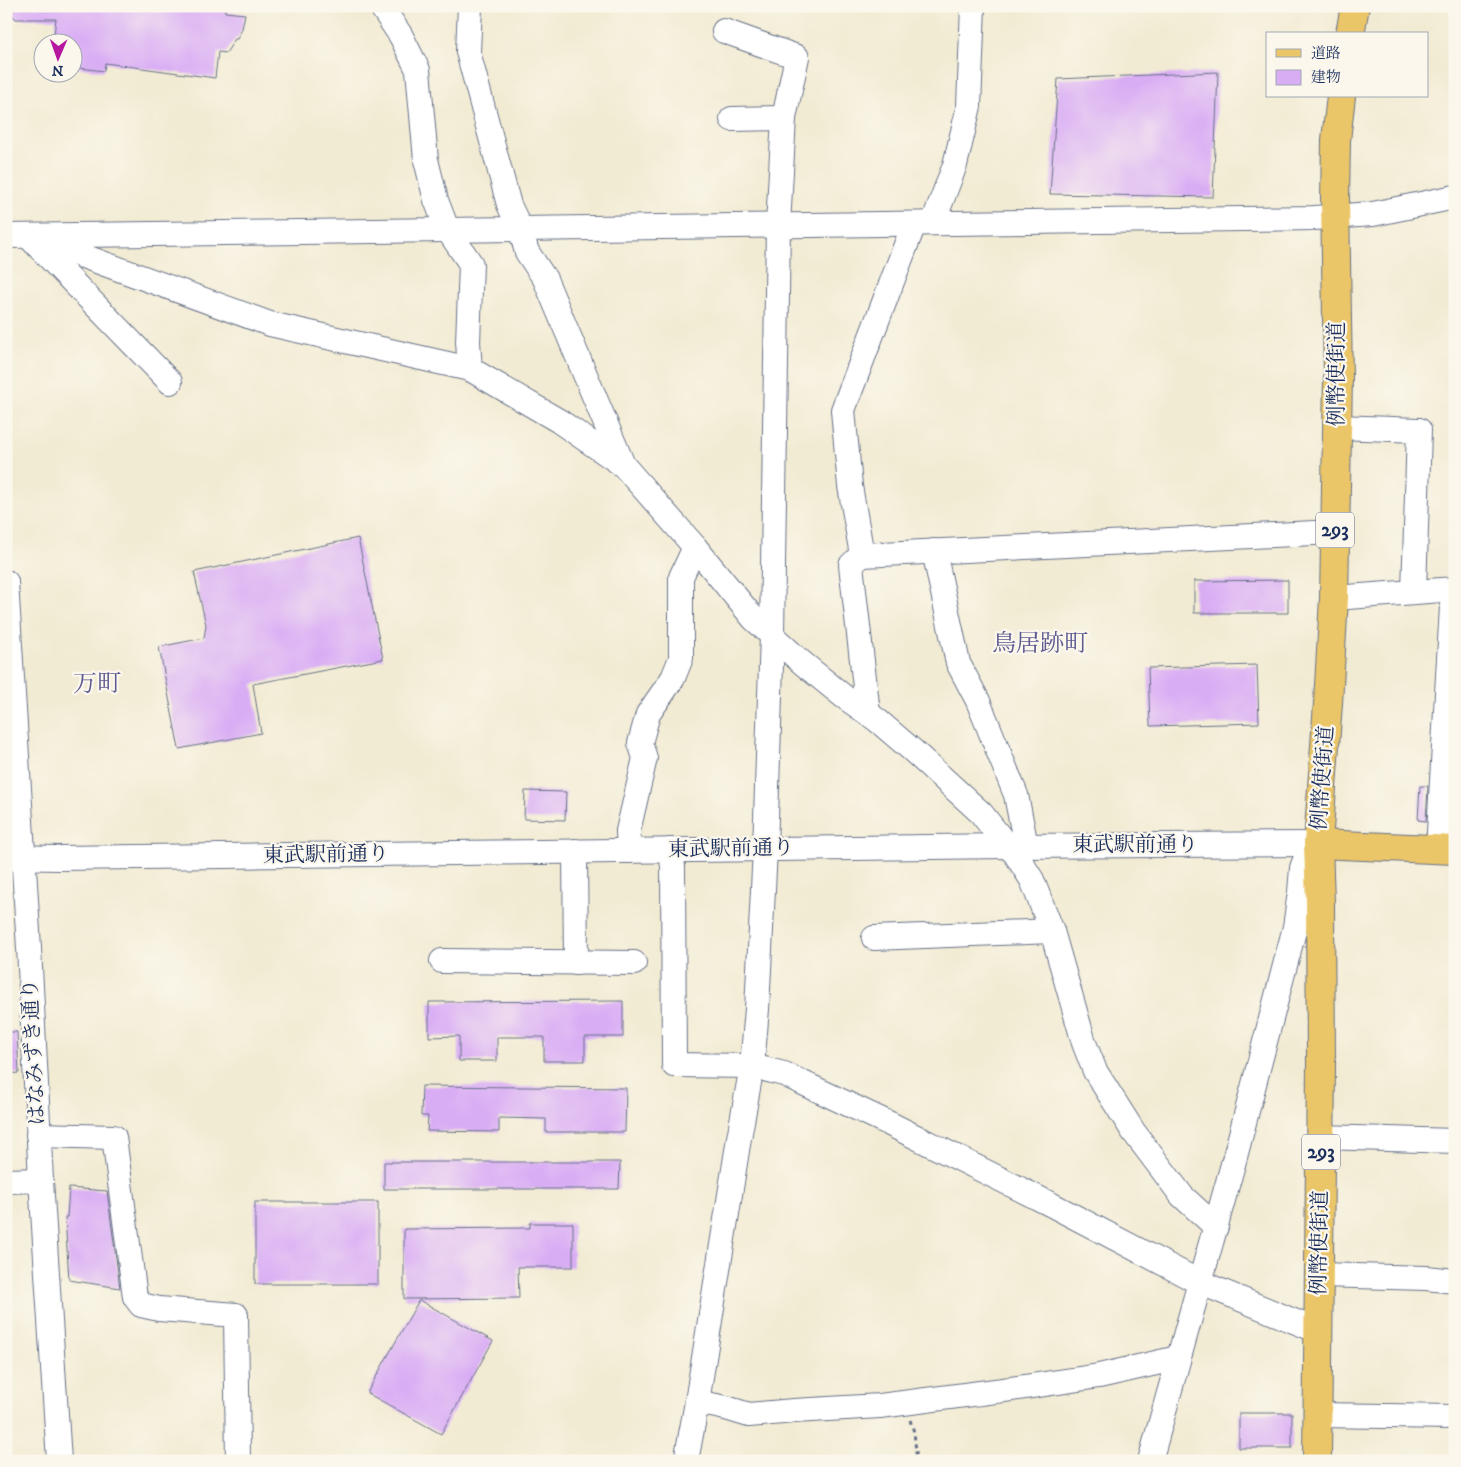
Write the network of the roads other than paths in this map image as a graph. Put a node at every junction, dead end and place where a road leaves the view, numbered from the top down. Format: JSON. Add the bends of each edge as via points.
{"nodes":[{"id":1,"x":381,"y":6,"type":"edge"},
{"id":2,"x":470,"y":6,"type":"edge"},
{"id":3,"x":973,"y":6,"type":"edge"},
{"id":4,"x":1355,"y":6,"type":"edge"},
{"id":5,"x":724,"y":31,"type":"dead end"},
{"id":6,"x":1350,"y":32,"type":"edge"},
{"id":7,"x":1342,"y":98,"type":"edge"},
{"id":8,"x":784,"y":118,"type":"junction"},
{"id":9,"x":732,"y":119,"type":"dead end"},
{"id":10,"x":1455,"y":196,"type":"edge"},
{"id":11,"x":1335,"y":216,"type":"junction"},
{"id":12,"x":924,"y":223,"type":"junction"},
{"id":13,"x":778,"y":225,"type":"junction"},
{"id":14,"x":520,"y":228,"type":"junction"},
{"id":15,"x":447,"y":229,"type":"junction"},
{"id":16,"x":17,"y":235,"type":"edge"},
{"id":17,"x":470,"y":369,"type":"junction"},
{"id":18,"x":170,"y":382,"type":"dead end"},
{"id":19,"x":1337,"y":427,"type":"junction"},
{"id":20,"x":623,"y":465,"type":"junction"},
{"id":21,"x":1335,"y":532,"type":"junction"},
{"id":22,"x":695,"y":547,"type":"junction"},
{"id":23,"x":934,"y":551,"type":"junction"},
{"id":24,"x":862,"y":555,"type":"junction"},
{"id":25,"x":6,"y":582,"type":"edge"},
{"id":26,"x":1454,"y":589,"type":"edge"},
{"id":27,"x":1414,"y":592,"type":"junction"},
{"id":28,"x":1334,"y":598,"type":"junction"},
{"id":29,"x":772,"y":634,"type":"junction"},
{"id":30,"x":868,"y":713,"type":"junction"},
{"id":31,"x":1318,"y":844,"type":"junction"},
{"id":32,"x":1017,"y":846,"type":"junction"},
{"id":33,"x":765,"y":849,"type":"junction"},
{"id":34,"x":671,"y":850,"type":"junction"},
{"id":35,"x":1447,"y":850,"type":"edge"},
{"id":36,"x":629,"y":851,"type":"junction"},
{"id":37,"x":575,"y":852,"type":"junction"},
{"id":38,"x":15,"y":857,"type":"edge"},
{"id":39,"x":1052,"y":931,"type":"junction"},
{"id":40,"x":874,"y":938,"type":"dead end"},
{"id":41,"x":442,"y":961,"type":"dead end"},
{"id":42,"x":576,"y":963,"type":"junction"},
{"id":43,"x":634,"y":963,"type":"dead end"},
{"id":44,"x":752,"y":1066,"type":"junction"},
{"id":45,"x":38,"y":1135,"type":"junction"},
{"id":46,"x":1321,"y":1137,"type":"junction"},
{"id":47,"x":1455,"y":1142,"type":"edge"},
{"id":48,"x":40,"y":1180,"type":"junction"},
{"id":49,"x":6,"y":1181,"type":"edge"},
{"id":50,"x":1216,"y":1227,"type":"junction"},
{"id":51,"x":1320,"y":1275,"type":"junction"},
{"id":52,"x":1455,"y":1281,"type":"edge"},
{"id":53,"x":1200,"y":1282,"type":"junction"},
{"id":54,"x":1318,"y":1331,"type":"junction"},
{"id":55,"x":1178,"y":1358,"type":"junction"},
{"id":56,"x":697,"y":1402,"type":"junction"},
{"id":57,"x":1317,"y":1414,"type":"junction"},
{"id":58,"x":1455,"y":1417,"type":"edge"},
{"id":59,"x":59,"y":1461,"type":"edge"},
{"id":60,"x":238,"y":1461,"type":"edge"},
{"id":61,"x":686,"y":1461,"type":"edge"},
{"id":62,"x":1150,"y":1461,"type":"edge"},
{"id":63,"x":1317,"y":1461,"type":"edge"}],
"edges":[{"from":1,"to":15,"type":"street","via":[[418,70],[426,160]]},
{"from":2,"to":14,"type":"street","via":[[468,52],[510,205]]},
{"from":3,"to":12,"type":"street","via":[[969,106],[955,165]]},
{"from":4,"to":6,"type":"main road"},
{"from":5,"to":8,"type":"street","via":[[797,57]]},
{"from":7,"to":11,"type":"main road","name":"例幣使街道","number":"293","via":[[1336,140]]},
{"from":8,"to":9,"type":"street"},
{"from":8,"to":13,"type":"street"},
{"from":10,"to":11,"type":"street","via":[[1373,214]]},
{"from":11,"to":12,"type":"street"},
{"from":11,"to":19,"type":"main road","name":"例幣使街道","number":"293"},
{"from":12,"to":13,"type":"street"},
{"from":12,"to":24,"type":"street","via":[[842,410]]},
{"from":13,"to":14,"type":"street"},
{"from":13,"to":29,"type":"street"},
{"from":14,"to":15,"type":"street"},
{"from":14,"to":20,"type":"street","via":[[527,252],[545,279]]},
{"from":15,"to":16,"type":"street"},
{"from":15,"to":17,"type":"street","via":[[471,264]]},
{"from":16,"to":17,"type":"street","via":[[270,324]]},
{"from":16,"to":18,"type":"street"},
{"from":17,"to":20,"type":"street","via":[[559,421]]},
{"from":19,"to":21,"type":"main road","name":"例幣使街道","number":"293"},
{"from":19,"to":27,"type":"street","via":[[1420,430]]},
{"from":20,"to":22,"type":"street"},
{"from":21,"to":23,"type":"street"},
{"from":21,"to":28,"type":"main road","name":"例幣使街道","number":"293"},
{"from":22,"to":29,"type":"street","via":[[754,618]]},
{"from":22,"to":36,"type":"street","via":[[681,577],[681,658],[673,678],[648,714],[640,744],[645,758],[628,831]]},
{"from":23,"to":24,"type":"street"},
{"from":23,"to":32,"type":"street","via":[[958,663],[978,700],[1016,795]]},
{"from":24,"to":30,"type":"street","via":[[851,565]]},
{"from":25,"to":38,"type":"street","name":"はなみずき通り"},
{"from":26,"to":27,"type":"street"},
{"from":26,"to":35,"type":"street"},
{"from":27,"to":28,"type":"street"},
{"from":28,"to":31,"type":"main road","name":"例幣使街道","number":"293"},
{"from":29,"to":30,"type":"street","via":[[800,661]]},
{"from":29,"to":33,"type":"street"},
{"from":30,"to":32,"type":"street"},
{"from":31,"to":32,"type":"street","name":"東武駅前通り"},
{"from":31,"to":35,"type":"main road","name":"東武駅前通り"},
{"from":31,"to":46,"type":"main road","name":"例幣使街道","number":"293"},
{"from":31,"to":50,"type":"street","via":[[1306,857],[1302,868],[1295,927]]},
{"from":32,"to":33,"type":"street","name":"東武駅前通り"},
{"from":32,"to":39,"type":"street","via":[[1015,853],[1029,874]]},
{"from":33,"to":34,"type":"street","name":"東武駅前通り"},
{"from":33,"to":44,"type":"street"},
{"from":34,"to":36,"type":"street","name":"東武駅前通り"},
{"from":34,"to":44,"type":"street","via":[[674,1065]]},
{"from":36,"to":37,"type":"street","name":"東武駅前通り"},
{"from":37,"to":38,"type":"street","name":"東武駅前通り"},
{"from":37,"to":42,"type":"street"},
{"from":38,"to":45,"type":"street","name":"はなみずき通り"},
{"from":39,"to":40,"type":"street"},
{"from":39,"to":50,"type":"street","via":[[1095,1071],[1133,1131],[1182,1196]]},
{"from":41,"to":42,"type":"street"},
{"from":42,"to":43,"type":"street"},
{"from":44,"to":53,"type":"street","via":[[784,1074],[888,1123]]},
{"from":44,"to":56,"type":"street"},
{"from":45,"to":48,"type":"street","name":"はなみずき通り"},
{"from":45,"to":60,"type":"street","via":[[114,1138],[135,1297],[141,1305],[236,1316]]},
{"from":46,"to":47,"type":"street"},
{"from":46,"to":51,"type":"main road","name":"例幣使街道","number":"293"},
{"from":48,"to":49,"type":"street"},
{"from":48,"to":59,"type":"street","name":"はなみずき通り"},
{"from":50,"to":53,"type":"street"},
{"from":51,"to":52,"type":"street"},
{"from":51,"to":54,"type":"main road","name":"例幣使街道","number":"293"},
{"from":53,"to":54,"type":"street"},
{"from":53,"to":55,"type":"street"},
{"from":54,"to":57,"type":"main road","name":"例幣使街道","number":"293"},
{"from":55,"to":56,"type":"street","via":[[1099,1376],[880,1406],[749,1415]]},
{"from":55,"to":62,"type":"street"},
{"from":56,"to":61,"type":"street"},
{"from":57,"to":58,"type":"street"},
{"from":57,"to":63,"type":"main road","name":"例幣使街道","number":"293"}]}
